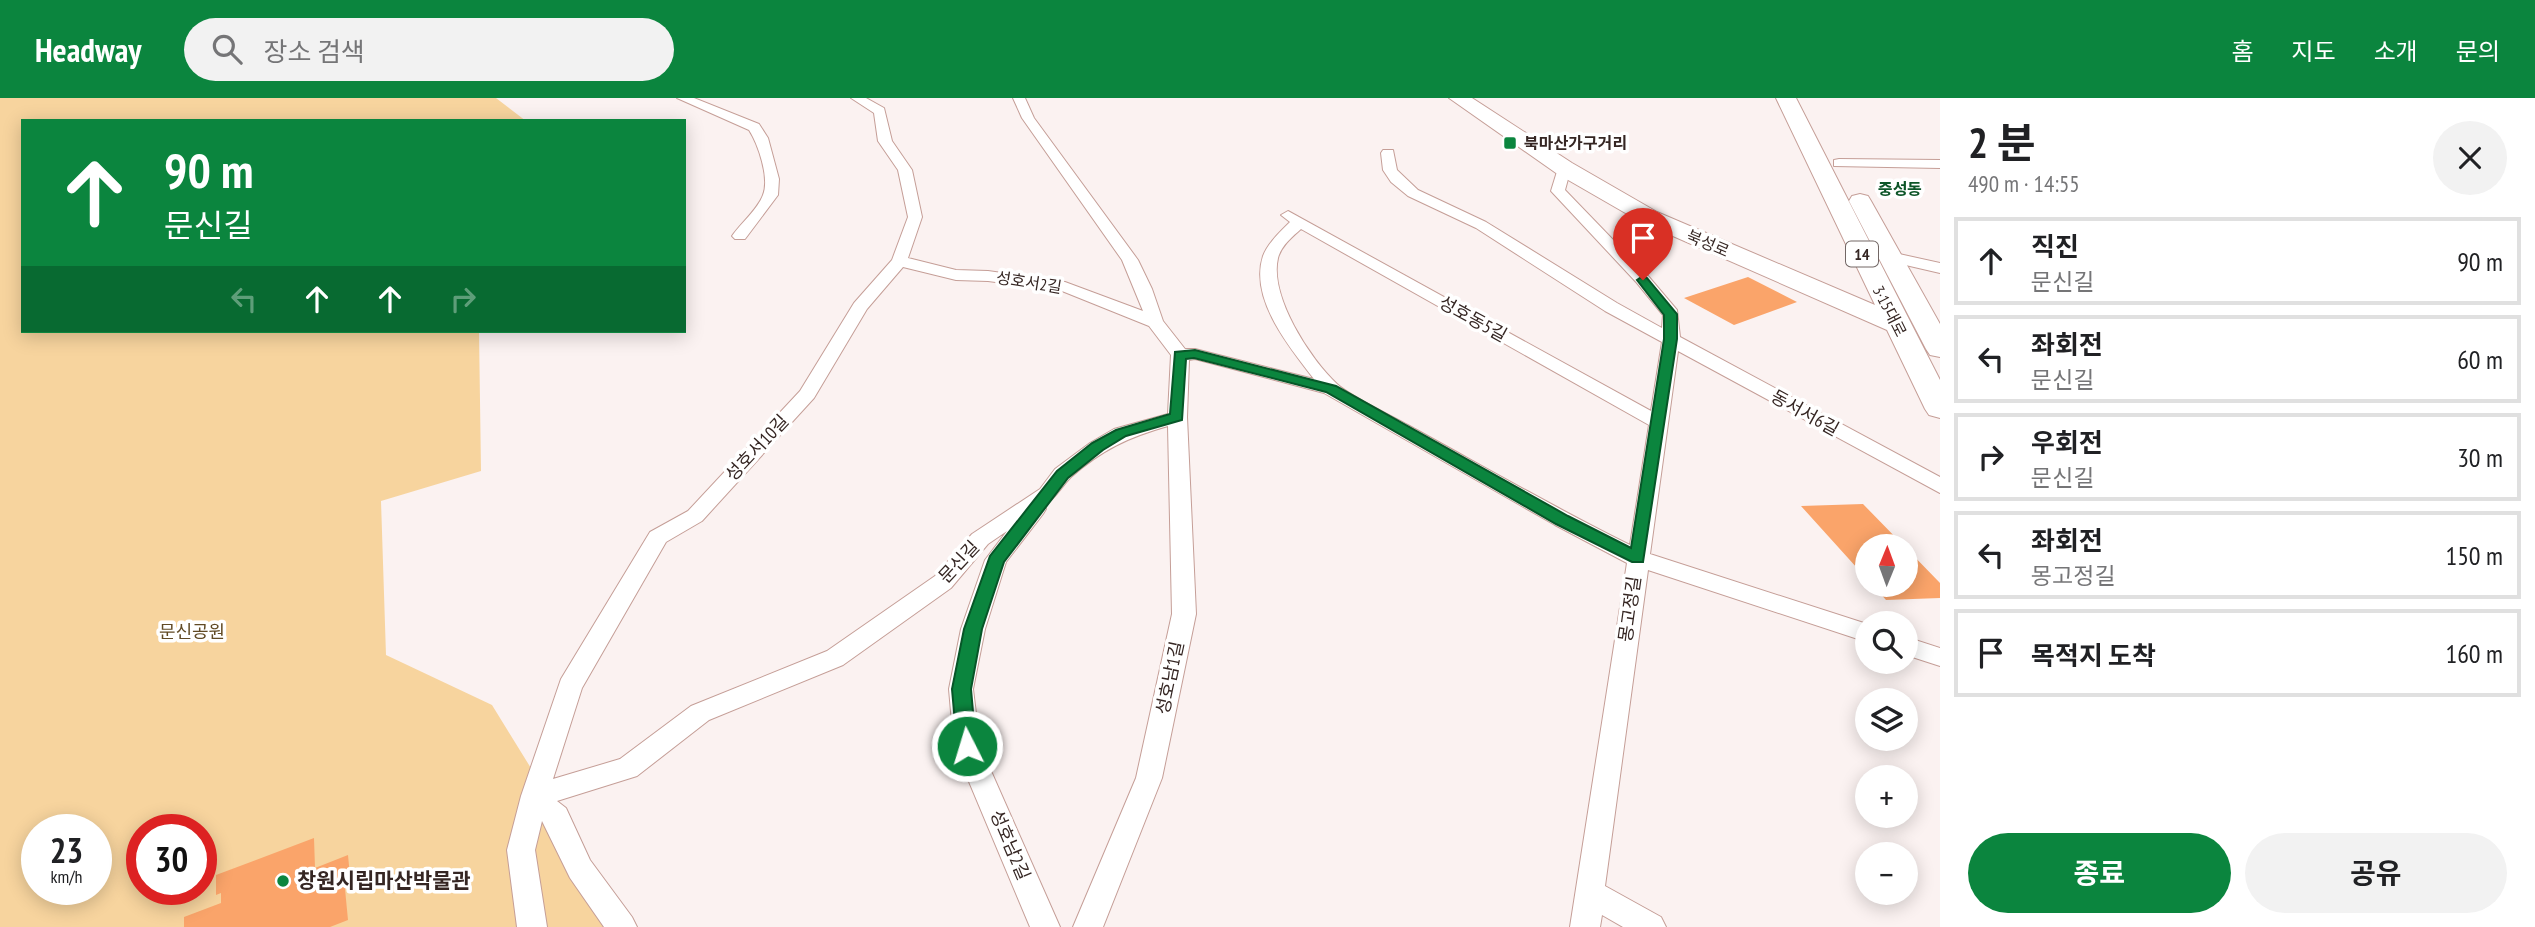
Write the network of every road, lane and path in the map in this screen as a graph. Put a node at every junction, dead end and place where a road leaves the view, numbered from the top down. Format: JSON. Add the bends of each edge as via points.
{"nodes":[{"id":1,"x":683,"y":98,"type":"edge"},
{"id":2,"x":856,"y":98,"type":"edge"},
{"id":3,"x":1019,"y":98,"type":"edge"},
{"id":4,"x":1459,"y":98,"type":"edge"},
{"id":5,"x":1786,"y":98,"type":"edge"},
{"id":6,"x":1804,"y":98,"type":"edge"},
{"id":7,"x":1388,"y":153,"type":"dead end"},
{"id":8,"x":1839,"y":163,"type":"junction"},
{"id":9,"x":1940,"y":164,"type":"edge"},
{"id":10,"x":1564,"y":168,"type":"junction"},
{"id":11,"x":740,"y":236,"type":"dead end"},
{"id":12,"x":1891,"y":257,"type":"junction"},
{"id":13,"x":899,"y":261,"type":"junction"},
{"id":14,"x":1940,"y":268,"type":"edge"},
{"id":15,"x":1155,"y":322,"type":"junction"},
{"id":16,"x":1897,"y":324,"type":"junction"},
{"id":17,"x":1671,"y":339,"type":"junction"},
{"id":18,"x":1938,"y":344,"type":"edge"},
{"id":19,"x":1180,"y":355,"type":"junction"},
{"id":20,"x":1331,"y":389,"type":"junction"},
{"id":21,"x":1940,"y":409,"type":"edge"},
{"id":22,"x":1177,"y":417,"type":"junction"},
{"id":23,"x":1657,"y":422,"type":"junction"},
{"id":24,"x":1940,"y":486,"type":"edge"},
{"id":25,"x":1047,"y":494,"type":"junction"},
{"id":26,"x":1637,"y":558,"type":"junction"},
{"id":27,"x":1855,"y":629,"type":"edge"},
{"id":28,"x":1918,"y":650,"type":"edge"},
{"id":29,"x":1940,"y":657,"type":"edge"},
{"id":30,"x":534,"y":796,"type":"junction"},
{"id":31,"x":1591,"y":893,"type":"junction"},
{"id":32,"x":532,"y":927,"type":"edge"},
{"id":33,"x":622,"y":927,"type":"edge"},
{"id":34,"x":1045,"y":927,"type":"edge"},
{"id":35,"x":1088,"y":927,"type":"edge"},
{"id":36,"x":1585,"y":927,"type":"edge"},
{"id":37,"x":1651,"y":927,"type":"edge"}],
"edges":[{"from":1,"to":11,"type":"street","via":[[754,127],[761,138],[772,179],[771,195]]},
{"from":2,"to":13,"type":"street","name":"성호서10길","via":[[880,111],[885,141],[905,170],[915,217]]},
{"from":3,"to":15,"type":"street","via":[[1028,118],[1130,260]]},
{"from":4,"to":10,"type":"main road","name":"북성로"},
{"from":5,"to":16,"type":"main road","name":"3·15대로","number":"14"},
{"from":6,"to":8,"type":"main road","name":"3·15대로","number":"14"},
{"from":7,"to":17,"type":"street","name":"동서서6길","via":[[1390,170],[1413,193],[1481,225]]},
{"from":8,"to":9,"type":"street"},
{"from":8,"to":12,"type":"main road","name":"3·15대로","number":"14"},
{"from":10,"to":16,"type":"main road","name":"북성로","via":[[1650,217]]},
{"from":10,"to":17,"type":"street","name":"몽고정길","via":[[1558,191],[1671,314]]},
{"from":12,"to":14,"type":"street"},
{"from":12,"to":18,"type":"main road","name":"3·15대로","number":"14"},
{"from":13,"to":15,"type":"street","name":"성호서2길","via":[[956,275],[1065,287]]},
{"from":13,"to":30,"type":"street","name":"성호서10길","via":[[860,307],[807,394],[695,516],[658,537],[570,686]]},
{"from":15,"to":19,"type":"street"},
{"from":16,"to":18,"type":"street"},
{"from":16,"to":21,"type":"main road","name":"3·15대로","number":"14"},
{"from":17,"to":23,"type":"street","name":"몽고정길"},
{"from":17,"to":24,"type":"street","name":"동서서6길"},
{"from":19,"to":20,"type":"street","via":[[1195,354]]},
{"from":19,"to":22,"type":"street"},
{"from":20,"to":23,"type":"street","name":"성호동5길","via":[[1305,356],[1270,290],[1270,259],[1294,218]]},
{"from":20,"to":26,"type":"street"},
{"from":22,"to":25,"type":"street","name":"문신길","via":[[1121,433],[1097,447],[1062,474]]},
{"from":22,"to":35,"type":"street","name":"성호남1길","via":[[1184,614],[1149,778]]},
{"from":23,"to":26,"type":"street","name":"몽고정길"},
{"from":25,"to":30,"type":"street","name":"문신길","via":[[980,540],[943,582],[835,658],[701,713],[628,768]]},
{"from":25,"to":34,"type":"street","name":"성호남2길","via":[[996,560],[973,629],[961,689],[967,746]]},
{"from":26,"to":27,"type":"street"},
{"from":26,"to":31,"type":"street","name":"몽고정길"},
{"from":28,"to":29,"type":"street"},
{"from":30,"to":32,"type":"street","via":[[520,850]]},
{"from":30,"to":33,"type":"street","via":[[556,817],[580,869]]},
{"from":31,"to":36,"type":"street","name":"몽고정길"},
{"from":31,"to":37,"type":"street"}]}
